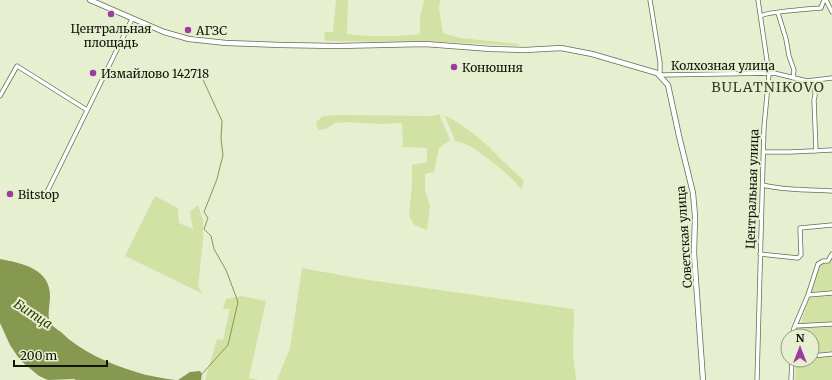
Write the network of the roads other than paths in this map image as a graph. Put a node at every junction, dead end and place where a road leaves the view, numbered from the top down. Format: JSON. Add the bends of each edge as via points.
{"nodes":[{"id":1,"x":90,"y":0,"type":"edge"},
{"id":2,"x":104,"y":0,"type":"edge"},
{"id":3,"x":650,"y":0,"type":"edge"},
{"id":4,"x":758,"y":0,"type":"edge"},
{"id":5,"x":826,"y":0,"type":"edge"},
{"id":6,"x":102,"y":5,"type":"junction"},
{"id":7,"x":832,"y":12,"type":"edge"},
{"id":8,"x":778,"y":13,"type":"junction"},
{"id":9,"x":761,"y":16,"type":"junction"},
{"id":10,"x":132,"y":19,"type":"junction"},
{"id":11,"x":769,"y":74,"type":"junction"},
{"id":12,"x":660,"y":75,"type":"junction"},
{"id":13,"x":793,"y":78,"type":"junction"},
{"id":14,"x":832,"y":78,"type":"edge"},
{"id":15,"x":815,"y":81,"type":"junction"},
{"id":16,"x":0,"y":96,"type":"edge"},
{"id":17,"x":87,"y":110,"type":"junction"},
{"id":18,"x":832,"y":150,"type":"edge"},
{"id":19,"x":816,"y":151,"type":"junction"},
{"id":20,"x":764,"y":152,"type":"junction"},
{"id":21,"x":763,"y":185,"type":"junction"},
{"id":22,"x":832,"y":191,"type":"edge"},
{"id":23,"x":47,"y":192,"type":"dead end"},
{"id":24,"x":832,"y":225,"type":"edge"},
{"id":25,"x":760,"y":254,"type":"junction"},
{"id":26,"x":832,"y":254,"type":"edge"},
{"id":27,"x":830,"y":261,"type":"edge"},
{"id":28,"x":832,"y":293,"type":"edge"},
{"id":29,"x":808,"y":295,"type":"junction"},
{"id":30,"x":832,"y":324,"type":"edge"},
{"id":31,"x":795,"y":326,"type":"joint"},
{"id":32,"x":832,"y":354,"type":"edge"},
{"id":33,"x":820,"y":355,"type":"edge"},
{"id":34,"x":792,"y":368,"type":"edge"},
{"id":35,"x":703,"y":380,"type":"edge"},
{"id":36,"x":757,"y":380,"type":"edge"},
{"id":37,"x":792,"y":380,"type":"edge"}],
"edges":[{"from":1,"to":6,"type":"street"},
{"from":2,"to":6,"type":"street"},
{"from":3,"to":12,"type":"street","name":"Советская улица"},
{"from":4,"to":9,"type":"street","name":"Центральная улица"},
{"from":5,"to":7,"type":"street"},
{"from":5,"to":8,"type":"street","via":[[820,8]]},
{"from":6,"to":10,"type":"street"},
{"from":8,"to":9,"type":"street"},
{"from":8,"to":13,"type":"street","via":[[794,70]]},
{"from":9,"to":11,"type":"street","name":"Центральная улица"},
{"from":10,"to":12,"type":"street","via":[[174,36],[206,41],[337,46],[425,44],[525,50],[561,48],[592,54]]},
{"from":10,"to":17,"type":"street"},
{"from":11,"to":12,"type":"street","name":"Колхозная улица"},
{"from":11,"to":13,"type":"street","name":"Колхозная улица"},
{"from":11,"to":20,"type":"street","name":"Центральная улица"},
{"from":12,"to":35,"type":"street","name":"Советская улица","via":[[669,88],[693,193],[694,253]]},
{"from":13,"to":15,"type":"street","name":"Колхозная улица"},
{"from":14,"to":15,"type":"street","name":"Колхозная улица"},
{"from":15,"to":19,"type":"street"},
{"from":16,"to":17,"type":"street","via":[[17,66]]},
{"from":17,"to":23,"type":"street"},
{"from":18,"to":19,"type":"street"},
{"from":19,"to":20,"type":"street"},
{"from":20,"to":21,"type":"street","name":"Центральная улица"},
{"from":21,"to":22,"type":"street"},
{"from":21,"to":25,"type":"street","name":"Центральная улица"},
{"from":24,"to":25,"type":"street","via":[[800,228],[801,255],[798,258]]},
{"from":25,"to":36,"type":"street","name":"Центральная улица"},
{"from":26,"to":27,"type":"street"},
{"from":27,"to":29,"type":"street","via":[[818,264]]},
{"from":28,"to":29,"type":"street"},
{"from":29,"to":31,"type":"street"},
{"from":30,"to":31,"type":"street"},
{"from":32,"to":33,"type":"street"},
{"from":34,"to":37,"type":"street"}]}
